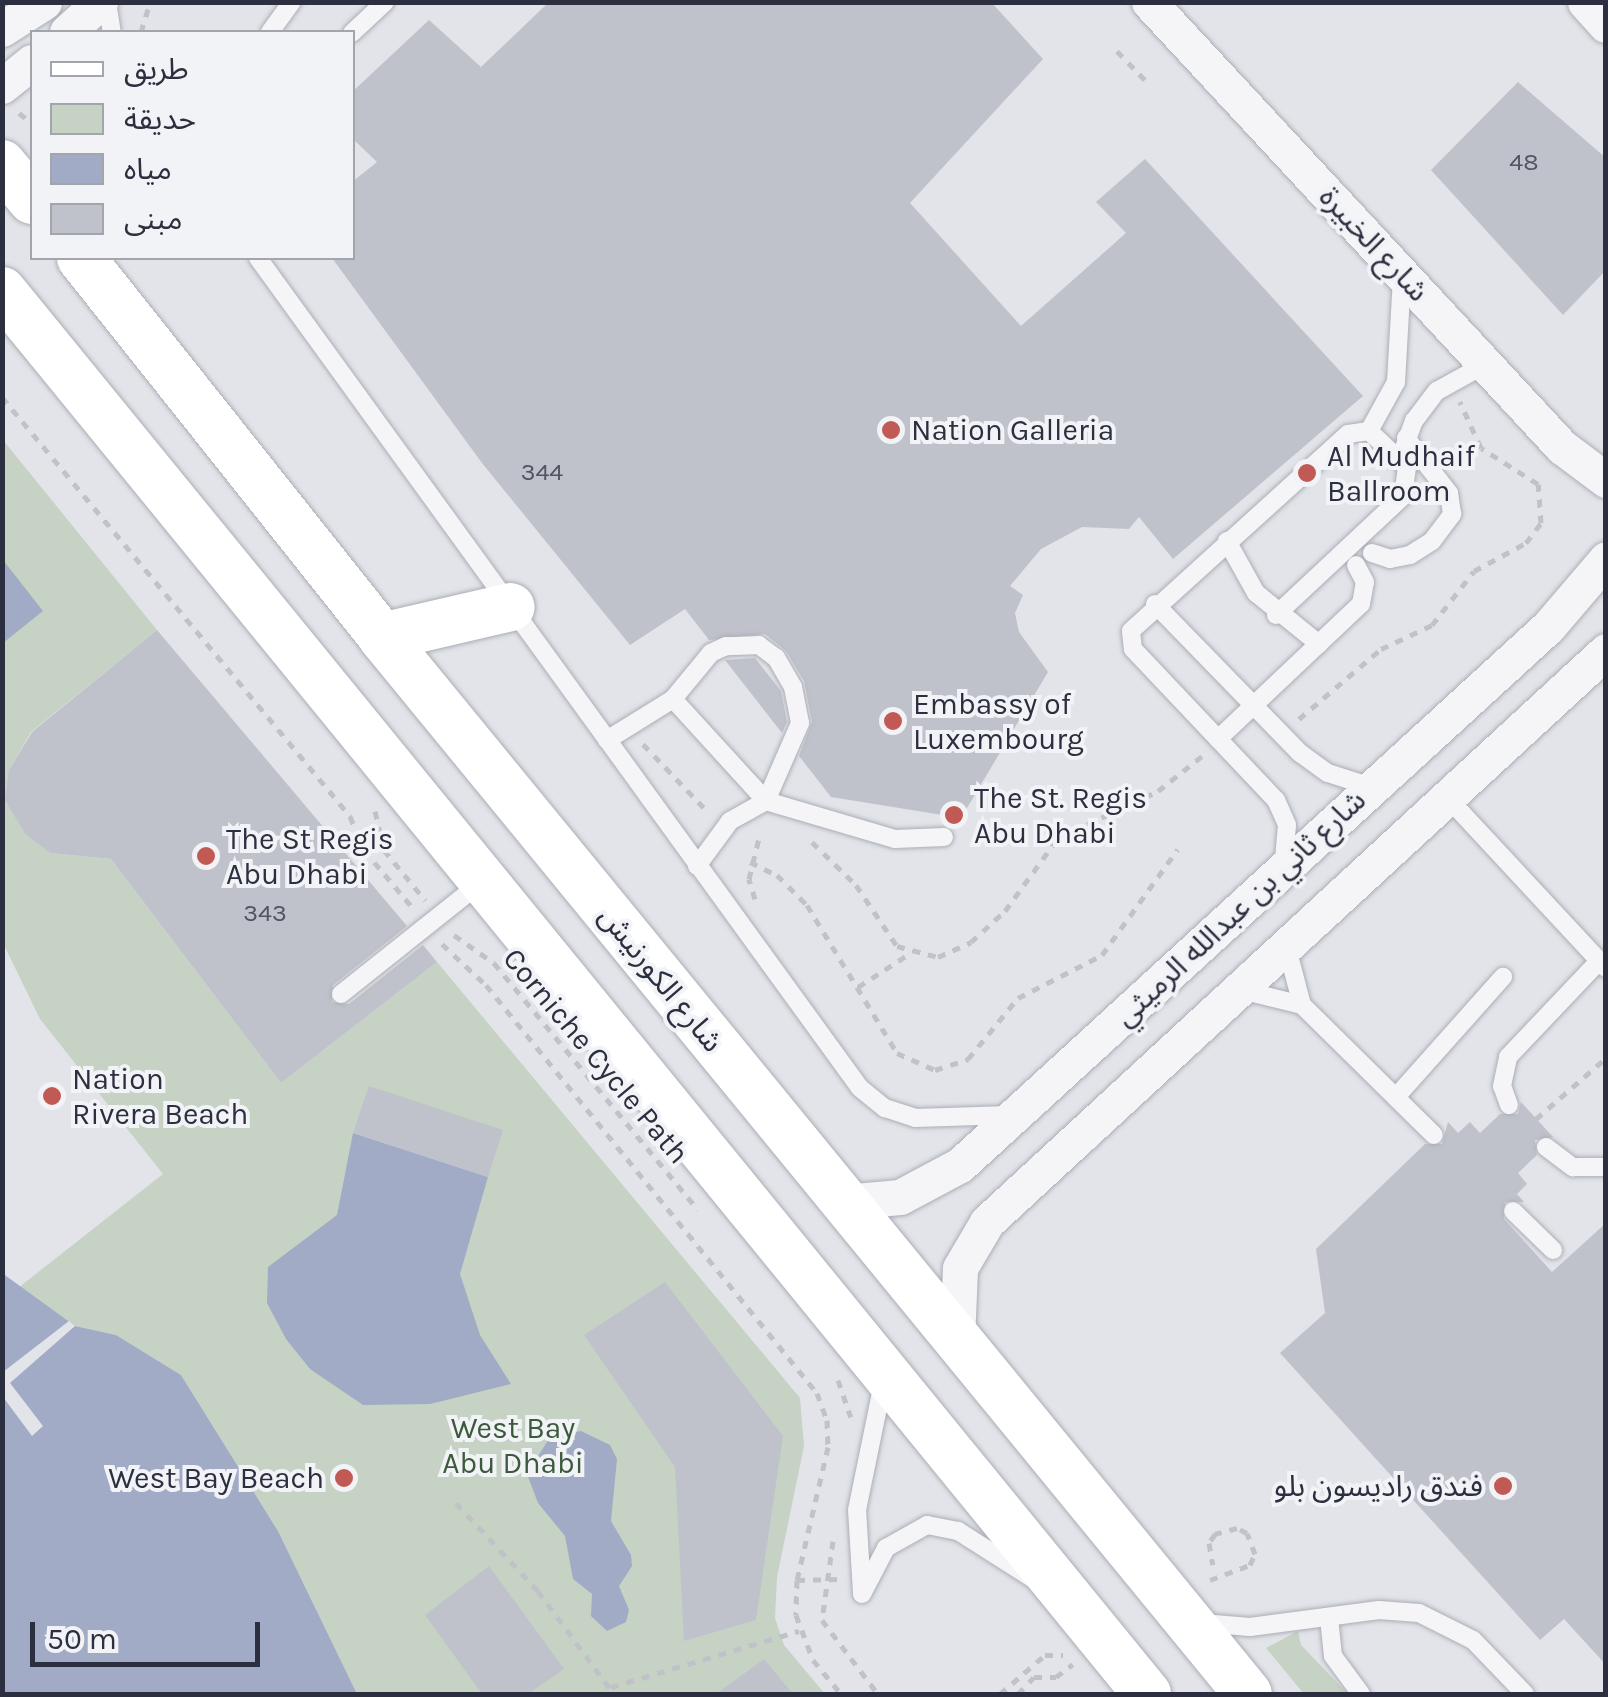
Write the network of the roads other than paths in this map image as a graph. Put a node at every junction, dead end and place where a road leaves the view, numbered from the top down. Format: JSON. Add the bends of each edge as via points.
{"nodes":[{"id":1,"x":44,"y":2,"type":"edge"},
{"id":2,"x":103,"y":2,"type":"edge"},
{"id":3,"x":292,"y":2,"type":"edge"},
{"id":4,"x":385,"y":2,"type":"edge"},
{"id":5,"x":1149,"y":2,"type":"edge"},
{"id":6,"x":1584,"y":2,"type":"edge"},
{"id":7,"x":1606,"y":25,"type":"edge"},
{"id":8,"x":2,"y":29,"type":"edge"},
{"id":9,"x":69,"y":30,"type":"edge"},
{"id":10,"x":111,"y":30,"type":"edge"},
{"id":11,"x":271,"y":30,"type":"edge"},
{"id":12,"x":355,"y":30,"type":"edge"},
{"id":13,"x":30,"y":65,"type":"edge"},
{"id":14,"x":8,"y":98,"type":"edge"},
{"id":15,"x":2,"y":164,"type":"edge"},
{"id":16,"x":30,"y":198,"type":"edge"},
{"id":17,"x":84,"y":260,"type":"edge"},
{"id":18,"x":259,"y":260,"type":"edge"},
{"id":19,"x":1402,"y":274,"type":"junction"},
{"id":20,"x":2,"y":292,"type":"edge"},
{"id":21,"x":1486,"y":364,"type":"junction"},
{"id":22,"x":1369,"y":431,"type":"junction"},
{"id":23,"x":1406,"y":438,"type":"junction"},
{"id":24,"x":1402,"y":458,"type":"junction"},
{"id":25,"x":1606,"y":480,"type":"edge"},
{"id":26,"x":1228,"y":541,"type":"junction"},
{"id":27,"x":1372,"y":553,"type":"dead end"},
{"id":28,"x":1606,"y":559,"type":"edge"},
{"id":29,"x":1356,"y":565,"type":"dead end"},
{"id":30,"x":1155,"y":604,"type":"junction"},
{"id":31,"x":511,"y":607,"type":"junction"},
{"id":32,"x":1276,"y":615,"type":"junction"},
{"id":33,"x":382,"y":637,"type":"junction"},
{"id":34,"x":1319,"y":644,"type":"junction"},
{"id":35,"x":1606,"y":651,"type":"edge"},
{"id":36,"x":673,"y":699,"type":"junction"},
{"id":37,"x":1254,"y":705,"type":"junction"},
{"id":38,"x":1218,"y":739,"type":"junction"},
{"id":39,"x":607,"y":740,"type":"junction"},
{"id":40,"x":1371,"y":787,"type":"junction"},
{"id":41,"x":1446,"y":795,"type":"junction"},
{"id":42,"x":766,"y":801,"type":"junction"},
{"id":43,"x":944,"y":838,"type":"dead end"},
{"id":44,"x":698,"y":866,"type":"junction"},
{"id":45,"x":1283,"y":868,"type":"junction"},
{"id":46,"x":483,"y":881,"type":"junction"},
{"id":47,"x":1286,"y":943,"type":"junction"},
{"id":48,"x":1602,"y":964,"type":"edge"},
{"id":49,"x":1502,"y":977,"type":"dead end"},
{"id":50,"x":1236,"y":990,"type":"junction"},
{"id":51,"x":341,"y":994,"type":"dead end"},
{"id":52,"x":1302,"y":1006,"type":"junction"},
{"id":53,"x":1396,"y":1096,"type":"junction"},
{"id":54,"x":1509,"y":1105,"type":"dead end"},
{"id":55,"x":1016,"y":1114,"type":"junction"},
{"id":56,"x":1434,"y":1135,"type":"dead end"},
{"id":57,"x":1546,"y":1147,"type":"dead end"},
{"id":58,"x":1606,"y":1167,"type":"edge"},
{"id":59,"x":844,"y":1202,"type":"junction"},
{"id":60,"x":1513,"y":1211,"type":"dead end"},
{"id":61,"x":1553,"y":1250,"type":"dead end"},
{"id":62,"x":957,"y":1340,"type":"junction"},
{"id":63,"x":885,"y":1374,"type":"junction"},
{"id":64,"x":1060,"y":1588,"type":"junction"},
{"id":65,"x":1329,"y":1618,"type":"junction"},
{"id":66,"x":1188,"y":1622,"type":"junction"},
{"id":67,"x":1147,"y":1694,"type":"edge"},
{"id":68,"x":1248,"y":1694,"type":"edge"},
{"id":69,"x":1361,"y":1694,"type":"edge"},
{"id":70,"x":1525,"y":1694,"type":"edge"}],
"edges":[{"from":1,"to":8,"type":"street"},
{"from":2,"to":9,"type":"street"},
{"from":2,"to":10,"type":"lane"},
{"from":3,"to":11,"type":"lane"},
{"from":4,"to":12,"type":"lane"},
{"from":5,"to":19,"type":"street","name":"شارع الخبيرة"},
{"from":6,"to":7,"type":"street"},
{"from":13,"to":14,"type":"street"},
{"from":15,"to":16,"type":"main road"},
{"from":17,"to":33,"type":"main road","name":"شارع الكورنيش"},
{"from":18,"to":31,"type":"lane"},
{"from":19,"to":21,"type":"street","name":"شارع الخبيرة"},
{"from":19,"to":22,"type":"lane","via":[[1396,382]]},
{"from":20,"to":46,"type":"main road"},
{"from":21,"to":23,"type":"lane","via":[[1452,380],[1424,405]]},
{"from":21,"to":25,"type":"street","name":"شارع الخبيرة","via":[[1562,447]]},
{"from":22,"to":24,"type":"lane"},
{"from":22,"to":26,"type":"lane","via":[[1348,434]]},
{"from":23,"to":24,"type":"lane"},
{"from":23,"to":27,"type":"lane","via":[[1448,493],[1452,514],[1432,541],[1410,555],[1390,559]]},
{"from":24,"to":32,"type":"lane","via":[[1408,477],[1397,504]]},
{"from":26,"to":30,"type":"lane"},
{"from":26,"to":32,"type":"lane"},
{"from":28,"to":40,"type":"street","name":"شارع ثاني بن عبدالله الرميثي","via":[[1548,626]]},
{"from":29,"to":34,"type":"lane","via":[[1365,582],[1361,604]]},
{"from":30,"to":37,"type":"lane"},
{"from":30,"to":38,"type":"lane","via":[[1133,624],[1133,649]]},
{"from":31,"to":33,"type":"main road"},
{"from":31,"to":39,"type":"lane"},
{"from":32,"to":34,"type":"lane"},
{"from":33,"to":59,"type":"main road","name":"شارع الكورنيش"},
{"from":34,"to":37,"type":"lane"},
{"from":35,"to":41,"type":"street","name":"شارع ثاني بن عبدالله الرميثي"},
{"from":36,"to":39,"type":"lane"},
{"from":36,"to":42,"type":"lane"},
{"from":36,"to":42,"type":"lane","via":[[726,646],[759,645],[776,658],[794,686],[800,722]]},
{"from":37,"to":38,"type":"lane"},
{"from":37,"to":40,"type":"lane","via":[[1313,764]]},
{"from":38,"to":45,"type":"lane","via":[[1282,812]]},
{"from":39,"to":44,"type":"lane"},
{"from":40,"to":45,"type":"street","name":"شارع ثاني بن عبدالله الرميثي"},
{"from":41,"to":47,"type":"street","name":"شارع ثاني بن عبدالله الرميثي"},
{"from":41,"to":48,"type":"lane"},
{"from":42,"to":43,"type":"lane","via":[[895,839]]},
{"from":42,"to":44,"type":"lane","via":[[730,822]]},
{"from":44,"to":55,"type":"lane","via":[[872,1099],[915,1118]]},
{"from":45,"to":55,"type":"street","name":"شارع ثاني بن عبدالله الرميثي"},
{"from":46,"to":51,"type":"lane"},
{"from":46,"to":63,"type":"main road"},
{"from":47,"to":50,"type":"street","name":"شارع ثاني بن عبدالله الرميثي"},
{"from":47,"to":52,"type":"lane"},
{"from":48,"to":54,"type":"lane","via":[[1508,1056],[1502,1086]]},
{"from":49,"to":53,"type":"lane"},
{"from":50,"to":52,"type":"lane"},
{"from":50,"to":62,"type":"street","name":"شارع ثاني بن عبدالله الرميثي","via":[[987,1222],[960,1268]]},
{"from":52,"to":53,"type":"lane"},
{"from":53,"to":56,"type":"lane"},
{"from":55,"to":59,"type":"street","name":"شارع ثاني بن عبدالله الرميثي","via":[[922,1190]]},
{"from":57,"to":58,"type":"lane","via":[[1573,1166]]},
{"from":59,"to":62,"type":"main road","name":"شارع الكورنيش"},
{"from":60,"to":61,"type":"lane"},
{"from":62,"to":66,"type":"main road","name":"شارع الكورنيش"},
{"from":63,"to":64,"type":"main road"},
{"from":63,"to":64,"type":"lane","via":[[858,1510],[862,1594],[871,1569],[896,1539],[938,1524],[1020,1574]]},
{"from":64,"to":67,"type":"main road"},
{"from":65,"to":66,"type":"lane","via":[[1250,1627]]},
{"from":65,"to":69,"type":"lane","via":[[1333,1656]]},
{"from":65,"to":70,"type":"lane","via":[[1399,1610],[1438,1619],[1473,1640]]},
{"from":66,"to":68,"type":"main road","name":"شارع الكورنيش"}]}
